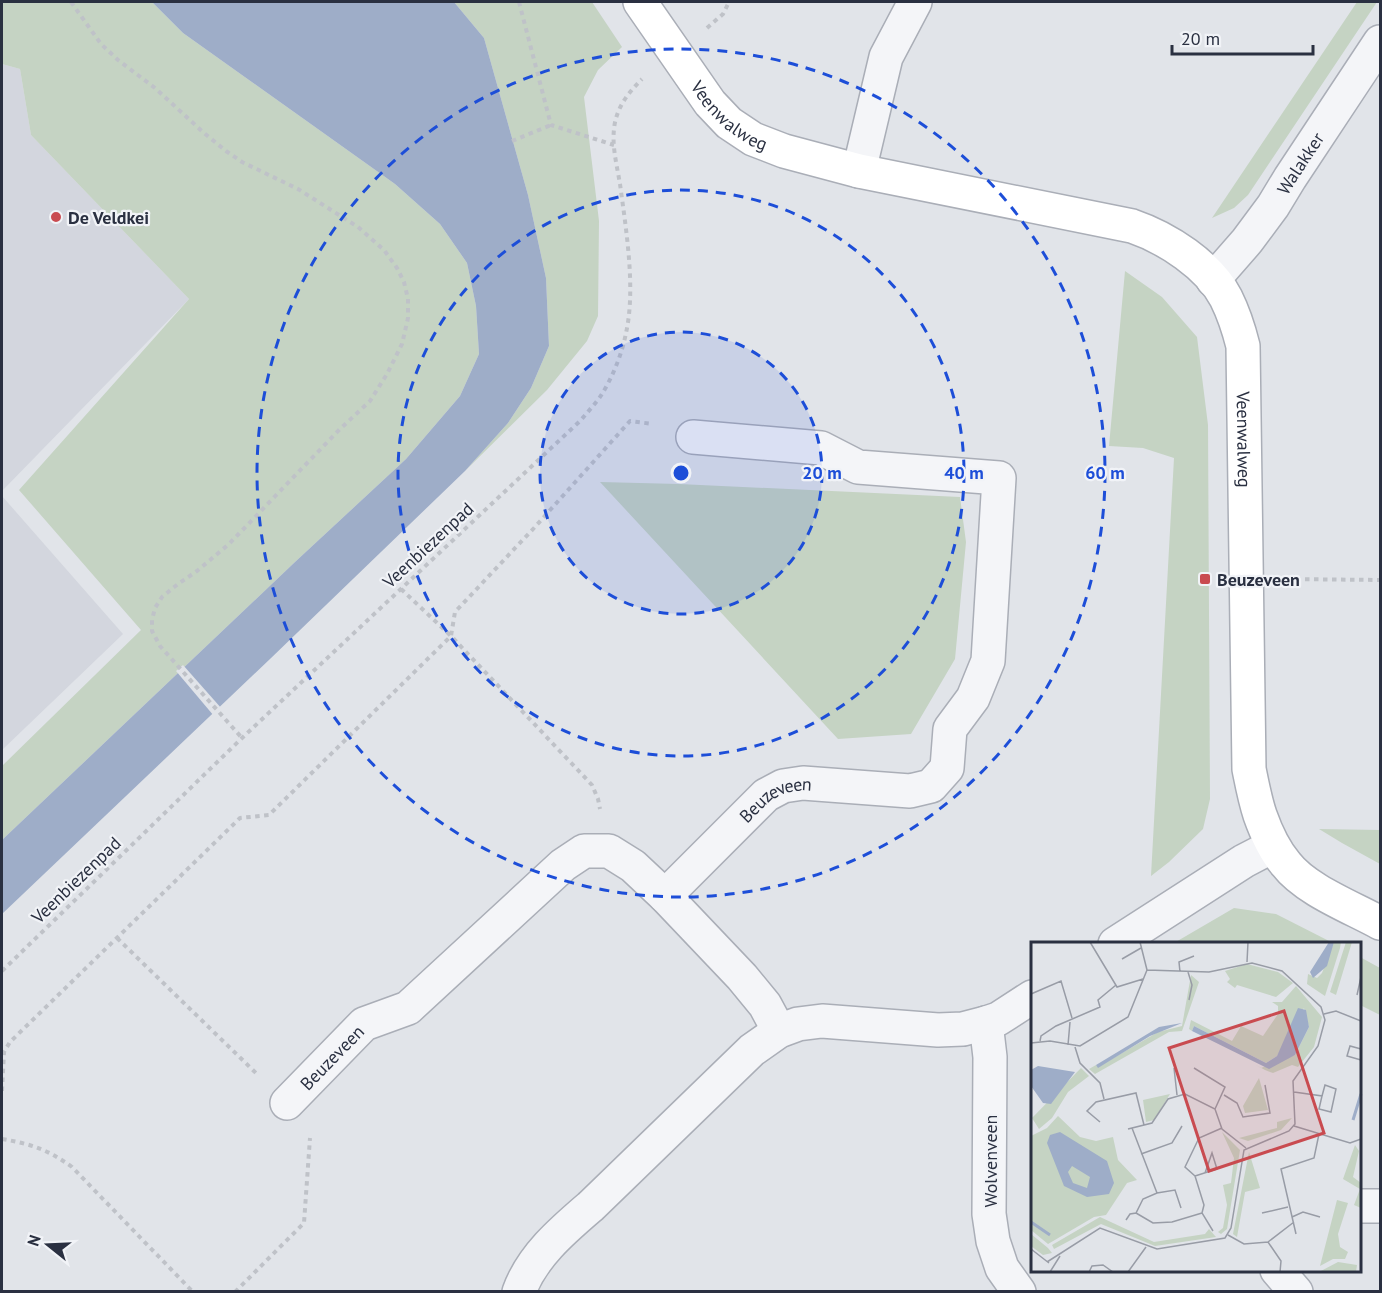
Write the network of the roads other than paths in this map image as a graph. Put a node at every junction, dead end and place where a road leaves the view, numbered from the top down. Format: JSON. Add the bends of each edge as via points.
{"nodes":[{"id":1,"x":640,"y":2,"type":"edge"},
{"id":2,"x":915,"y":2,"type":"edge"},
{"id":3,"x":1378,"y":53,"type":"edge"},
{"id":4,"x":859,"y":171,"type":"junction"},
{"id":5,"x":1213,"y":280,"type":"junction"},
{"id":6,"x":693,"y":436,"type":"dead end"},
{"id":7,"x":1273,"y":846,"type":"junction"},
{"id":8,"x":665,"y":897,"type":"junction"},
{"id":9,"x":1380,"y":922,"type":"edge"},
{"id":10,"x":1118,"y":942,"type":"edge"},
{"id":11,"x":1031,"y":998,"type":"edge"},
{"id":12,"x":986,"y":1023,"type":"junction"},
{"id":13,"x":779,"y":1031,"type":"junction"},
{"id":14,"x":287,"y":1103,"type":"dead end"},
{"id":15,"x":1361,"y":1206,"type":"edge"},
{"id":16,"x":1380,"y":1206,"type":"edge"},
{"id":17,"x":1279,"y":1272,"type":"edge"},
{"id":18,"x":519,"y":1292,"type":"edge"},
{"id":19,"x":1019,"y":1292,"type":"edge"},
{"id":20,"x":1296,"y":1292,"type":"edge"}],
"edges":[{"from":1,"to":4,"type":"street","name":"Veenwalweg","via":[[710,103],[729,123],[753,139],[784,151]]},
{"from":2,"to":4,"type":"street","via":[[886,57]]},
{"from":3,"to":5,"type":"street","name":"Walakker","via":[[1273,206]]},
{"from":4,"to":5,"type":"street","name":"Veenwalweg","via":[[1132,226],[1195,261]]},
{"from":5,"to":7,"type":"street","name":"Veenwalweg","via":[[1235,316],[1243,346],[1249,769],[1259,814]]},
{"from":6,"to":8,"type":"street","name":"Beuzeveen","via":[[821,448],[858,467],[999,478],[998,501],[988,661],[973,698],[950,729],[947,768],[931,786],[910,791],[803,783],[783,786],[766,795]]},
{"from":7,"to":9,"type":"street","name":"Veenwalweg","via":[[1286,866],[1316,890]]},
{"from":7,"to":10,"type":"street"},
{"from":8,"to":13,"type":"street","via":[[742,977],[765,1005]]},
{"from":8,"to":14,"type":"street","name":"Beuzeveen","via":[[633,866],[609,851],[584,851],[563,865],[408,1008],[364,1024]]},
{"from":11,"to":12,"type":"street"},
{"from":12,"to":13,"type":"street","via":[[938,1030],[822,1021]]},
{"from":12,"to":19,"type":"street","name":"Wolvenveen","via":[[990,1057],[989,1215],[1002,1268]]},
{"from":13,"to":18,"type":"street","via":[[752,1050],[568,1226],[537,1258]]},
{"from":15,"to":16,"type":"street"},
{"from":17,"to":20,"type":"street"}]}
